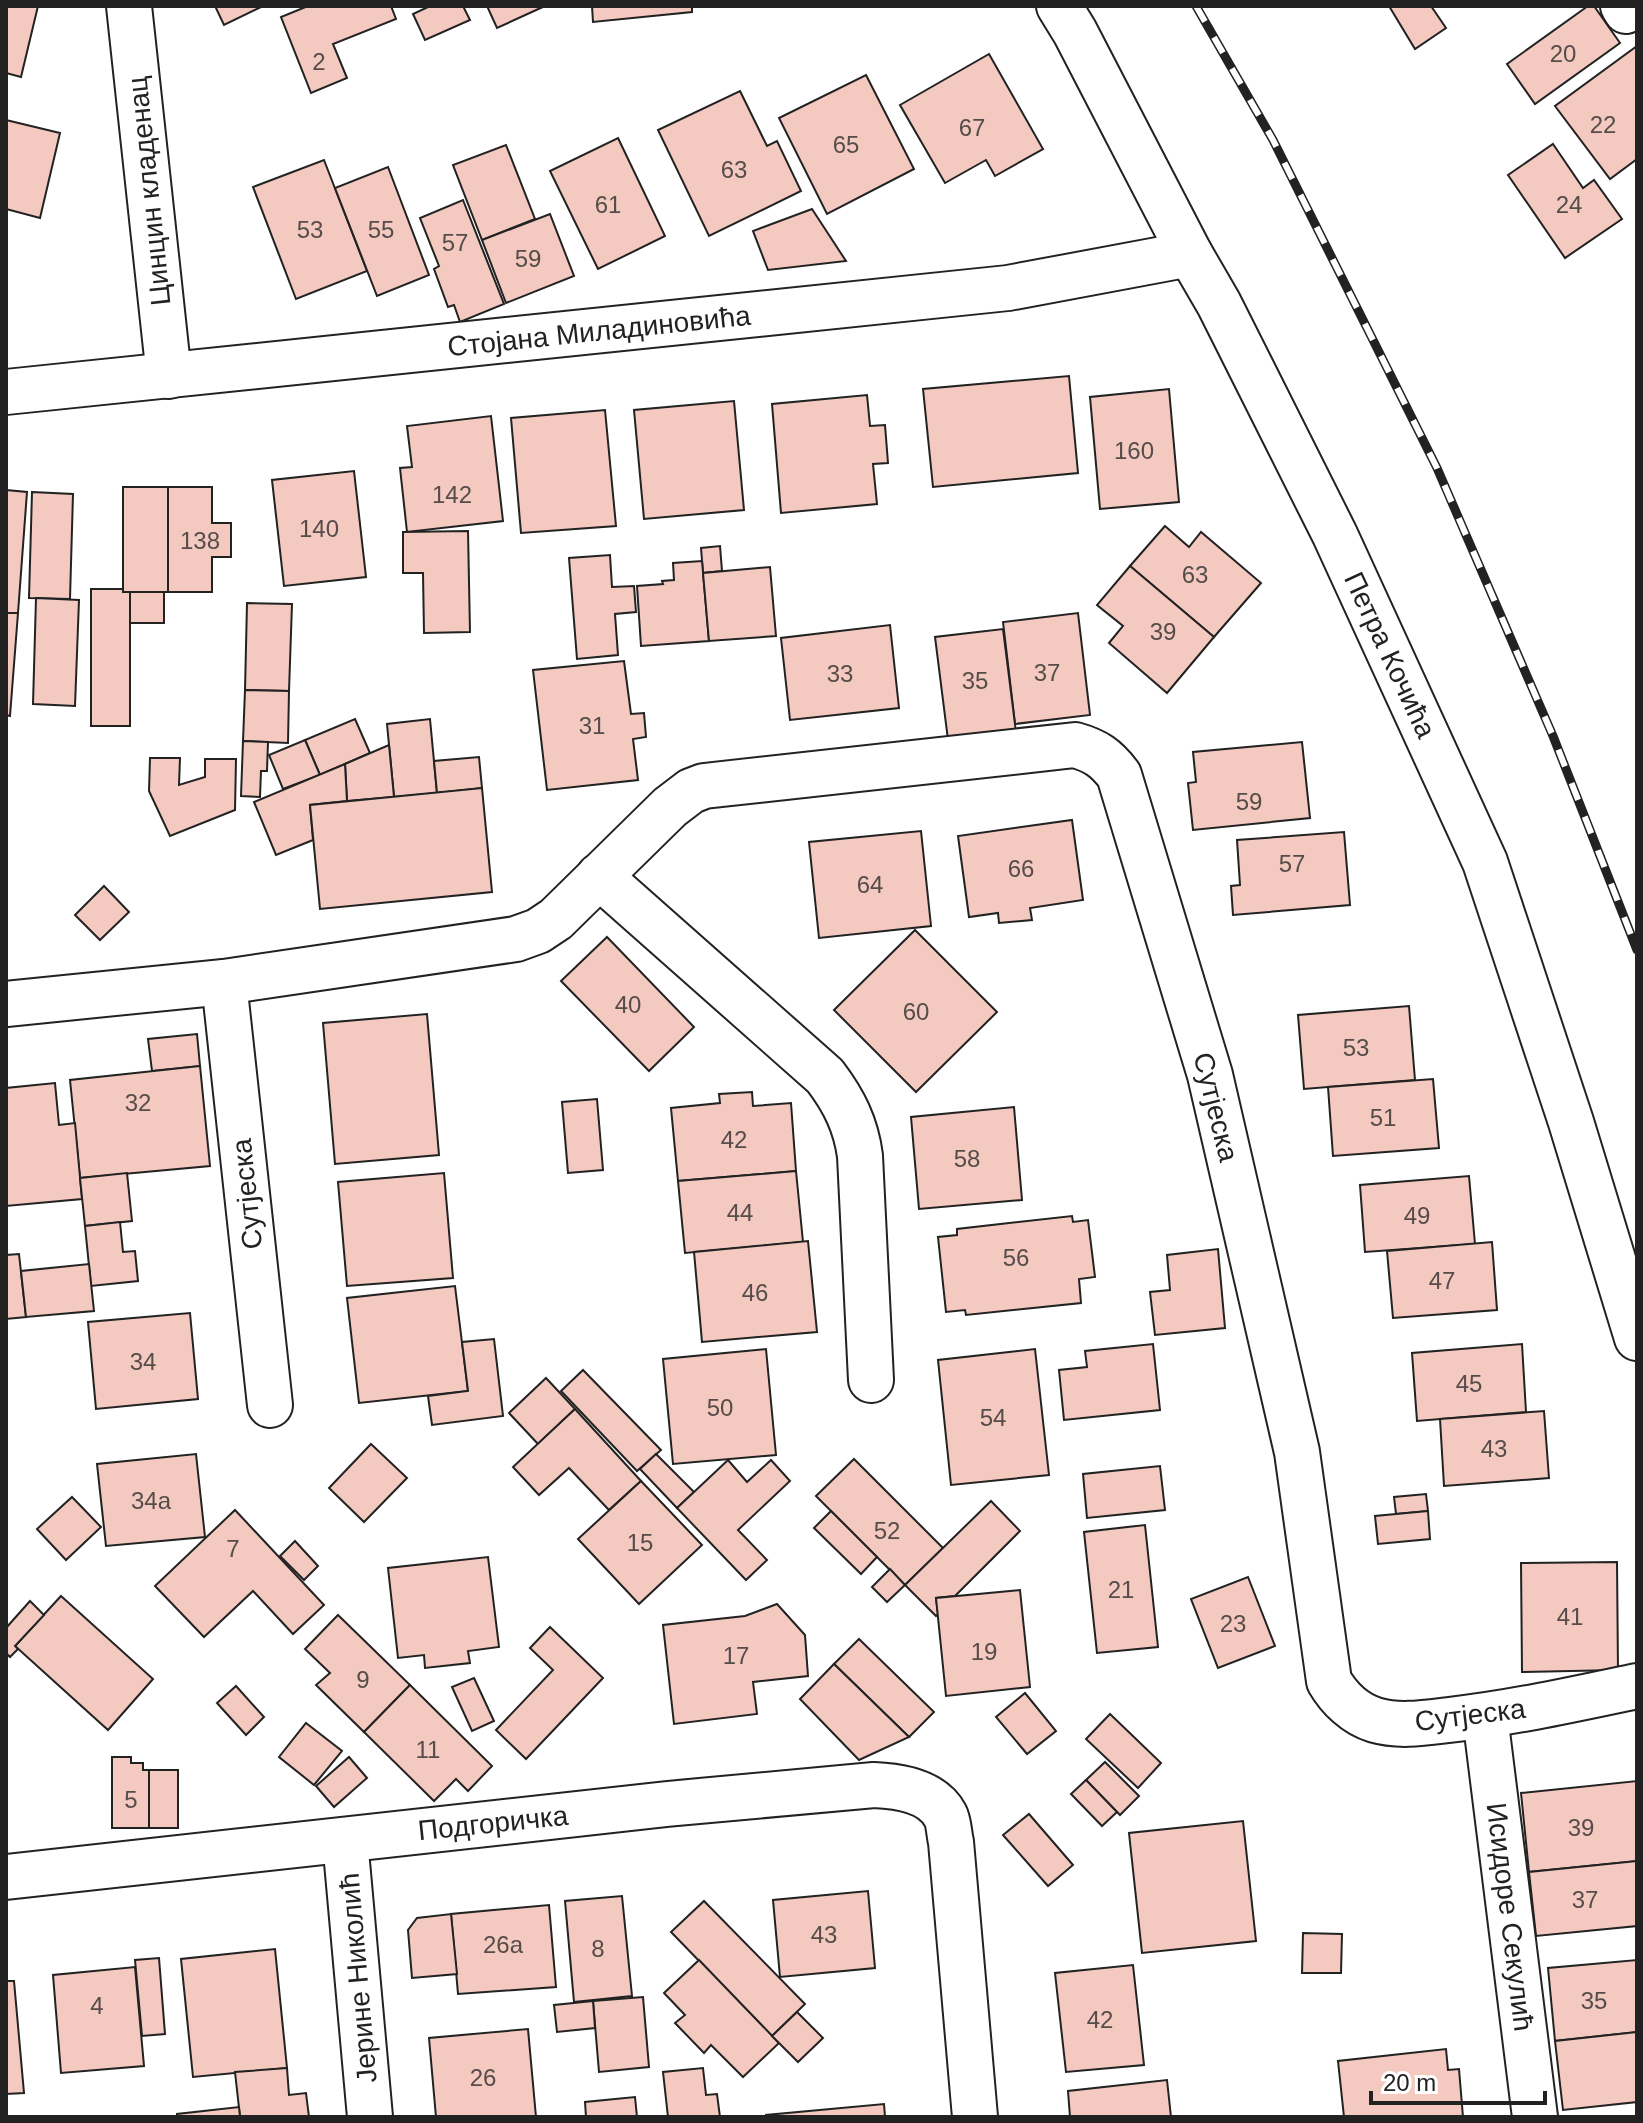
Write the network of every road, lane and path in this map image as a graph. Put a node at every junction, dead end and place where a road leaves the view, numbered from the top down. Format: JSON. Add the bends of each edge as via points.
{"nodes":[{"id":1,"x":129,"y":6,"type":"edge"},
{"id":2,"x":1059,"y":6,"type":"edge"},
{"id":3,"x":1190,"y":254,"type":"junction"},
{"id":4,"x":169,"y":376,"type":"junction"},
{"id":5,"x":6,"y":392,"type":"edge"},
{"id":6,"x":599,"y":876,"type":"junction"},
{"id":7,"x":224,"y":982,"type":"junction"},
{"id":8,"x":6,"y":1004,"type":"edge"},
{"id":9,"x":1637,"y":1338,"type":"edge"},
{"id":10,"x":871,"y":1380,"type":"dead end"},
{"id":11,"x":270,"y":1405,"type":"dead end"},
{"id":12,"x":1637,"y":1686,"type":"edge"},
{"id":13,"x":1485,"y":1716,"type":"junction"},
{"id":14,"x":345,"y":1840,"type":"junction"},
{"id":15,"x":6,"y":1877,"type":"edge"},
{"id":16,"x":370,"y":2117,"type":"edge"},
{"id":17,"x":975,"y":2117,"type":"edge"},
{"id":18,"x":1535,"y":2117,"type":"edge"}],
"edges":[{"from":1,"to":4,"type":"street","name":"Цинцин кладенац"},
{"from":2,"to":3,"type":"street","name":"Петра Кочића"},
{"from":3,"to":4,"type":"street","name":"Стојана Миладиновића","via":[[1008,288]]},
{"from":3,"to":9,"type":"street","name":"Петра Кочића","via":[[1335,535],[1485,862]]},
{"from":4,"to":5,"type":"street","name":"Стојана Миладиновића"},
{"from":6,"to":7,"type":"street","name":"Сутјеска","via":[[556,919],[516,939]]},
{"from":6,"to":10,"type":"street","via":[[825,1076],[841,1096],[858,1137]]},
{"from":6,"to":13,"type":"street","name":"Сутјеска","via":[[680,798],[704,786],[1075,745],[1107,758],[1119,775],[1210,1075],[1297,1452],[1329,1681],[1337,1695],[1374,1720],[1409,1725]]},
{"from":7,"to":8,"type":"street","name":"Сутјеска"},
{"from":7,"to":11,"type":"street","name":"Сутјеска"},
{"from":12,"to":13,"type":"street","name":"Сутјеска"},
{"from":13,"to":18,"type":"street","name":"Исидоре Секулић"},
{"from":14,"to":15,"type":"street","name":"Подгоричка"},
{"from":14,"to":16,"type":"street","name":"Јерине Николић"},
{"from":14,"to":17,"type":"street","name":"Подгоричка","via":[[874,1785],[897,1786],[929,1799],[945,1816],[951,1842]]}]}
